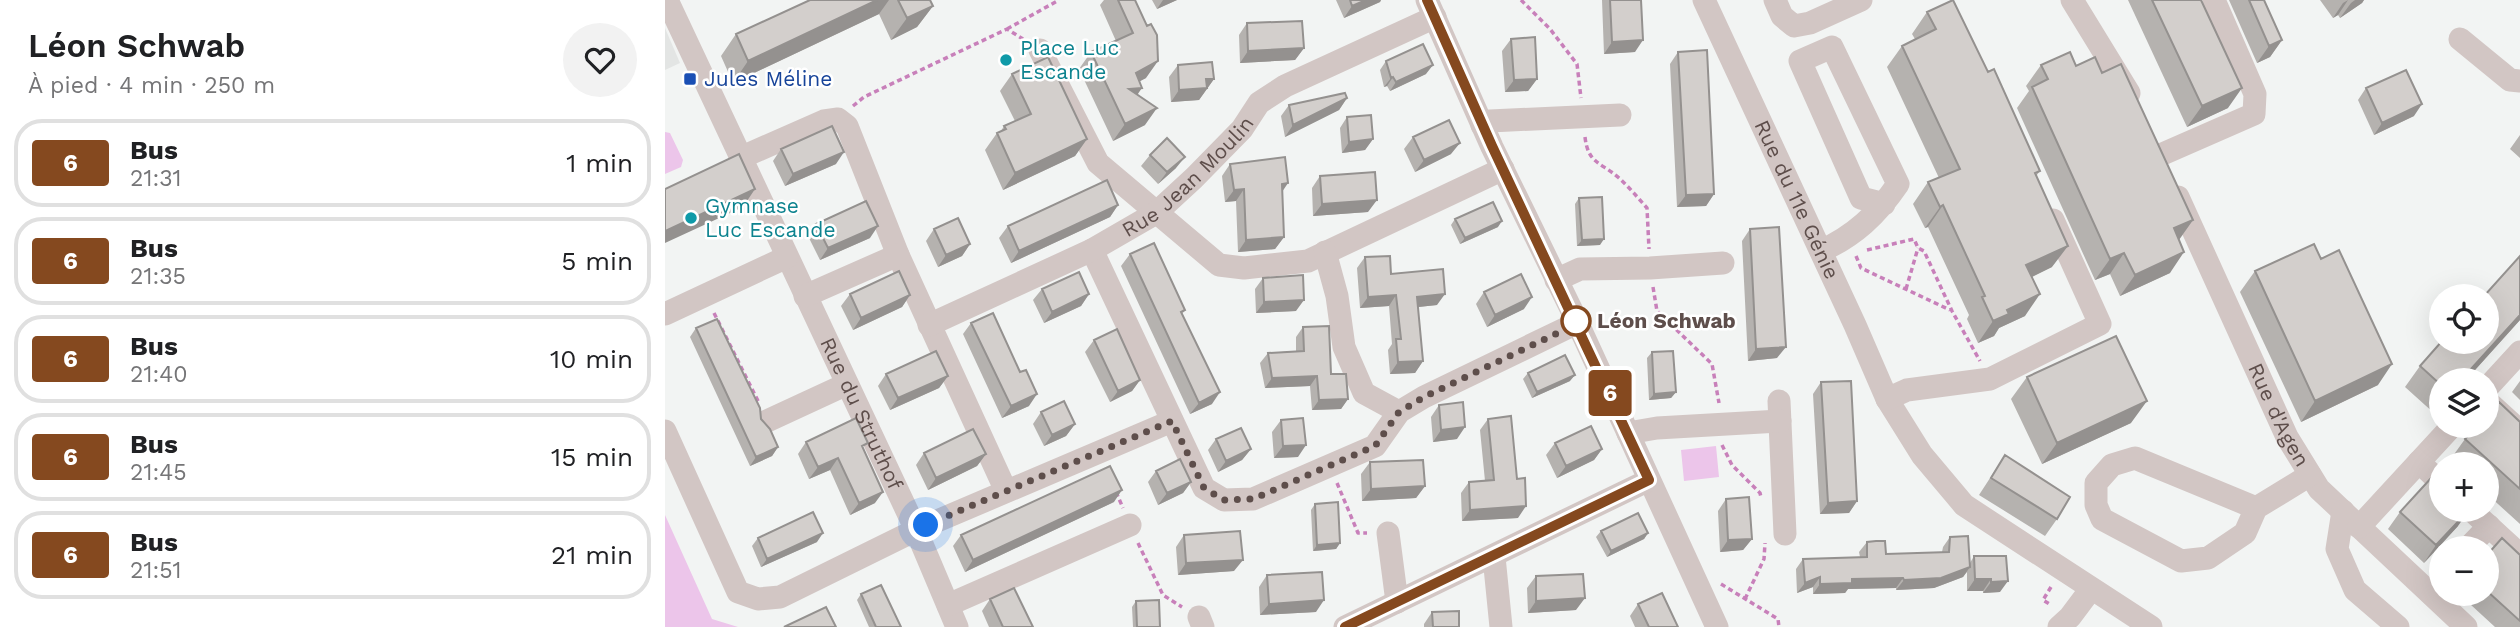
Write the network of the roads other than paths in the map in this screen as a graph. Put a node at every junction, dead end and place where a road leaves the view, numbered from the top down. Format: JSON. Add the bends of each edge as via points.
{"nodes":[{"id":1,"x":667,"y":0,"type":"edge"},
{"id":2,"x":1704,"y":0,"type":"edge"},
{"id":3,"x":1775,"y":0,"type":"edge"},
{"id":4,"x":1861,"y":0,"type":"edge"},
{"id":5,"x":2072,"y":0,"type":"edge"},
{"id":6,"x":2214,"y":0,"type":"edge"},
{"id":7,"x":1431,"y":8,"type":"edge"},
{"id":8,"x":2460,"y":39,"type":"dead end"},
{"id":9,"x":1040,"y":50,"type":"road end"},
{"id":10,"x":2520,"y":81,"type":"edge"},
{"id":11,"x":2138,"y":112,"type":"edge"},
{"id":12,"x":1620,"y":115,"type":"dead end"},
{"id":13,"x":1482,"y":125,"type":"junction"},
{"id":14,"x":2148,"y":134,"type":"edge"},
{"id":15,"x":2158,"y":156,"type":"junction"},
{"id":16,"x":740,"y":158,"type":"junction"},
{"id":17,"x":1503,"y":169,"type":"junction"},
{"id":18,"x":2045,"y":203,"type":"edge"},
{"id":19,"x":1884,"y":204,"type":"junction"},
{"id":20,"x":1156,"y":213,"type":"junction"},
{"id":21,"x":1092,"y":250,"type":"junction"},
{"id":22,"x":1821,"y":251,"type":"junction"},
{"id":23,"x":1325,"y":252,"type":"junction"},
{"id":24,"x":898,"y":255,"type":"junction"},
{"id":25,"x":787,"y":257,"type":"junction"},
{"id":26,"x":1723,"y":263,"type":"dead end"},
{"id":27,"x":1556,"y":281,"type":"junction"},
{"id":28,"x":805,"y":296,"type":"junction"},
{"id":29,"x":665,"y":314,"type":"edge"},
{"id":30,"x":1577,"y":323,"type":"junction"},
{"id":31,"x":929,"y":325,"type":"junction"},
{"id":32,"x":2520,"y":352,"type":"edge"},
{"id":33,"x":2499,"y":375,"type":"edge"},
{"id":34,"x":847,"y":384,"type":"junction"},
{"id":35,"x":1887,"y":399,"type":"junction"},
{"id":36,"x":1399,"y":412,"type":"junction"},
{"id":37,"x":2499,"y":412,"type":"edge"},
{"id":38,"x":767,"y":421,"type":"edge"},
{"id":39,"x":1172,"y":421,"type":"junction"},
{"id":40,"x":665,"y":430,"type":"edge"},
{"id":41,"x":2520,"y":432,"type":"edge"},
{"id":42,"x":1628,"y":433,"type":"junction"},
{"id":43,"x":2440,"y":438,"type":"edge"},
{"id":44,"x":2419,"y":462,"type":"junction"},
{"id":45,"x":2429,"y":471,"type":"edge"},
{"id":46,"x":2310,"y":475,"type":"junction"},
{"id":47,"x":1649,"y":480,"type":"junction"},
{"id":48,"x":1006,"y":491,"type":"junction"},
{"id":49,"x":2256,"y":508,"type":"junction"},
{"id":50,"x":2351,"y":519,"type":"junction"},
{"id":51,"x":2485,"y":522,"type":"edge"},
{"id":52,"x":1130,"y":525,"type":"dead end"},
{"id":53,"x":2489,"y":526,"type":"junction"},
{"id":54,"x":916,"y":530,"type":"junction"},
{"id":55,"x":1388,"y":533,"type":"road end"},
{"id":56,"x":1775,"y":535,"type":"road end"},
{"id":57,"x":2479,"y":536,"type":"edge"},
{"id":58,"x":2520,"y":555,"type":"edge"},
{"id":59,"x":1494,"y":557,"type":"junction"},
{"id":60,"x":2429,"y":579,"type":"edge"},
{"id":61,"x":2091,"y":589,"type":"junction"},
{"id":62,"x":1397,"y":602,"type":"junction"},
{"id":63,"x":948,"y":606,"type":"junction"},
{"id":64,"x":2451,"y":606,"type":"edge"},
{"id":65,"x":2064,"y":622,"type":"edge"},
{"id":66,"x":957,"y":627,"type":"edge"},
{"id":67,"x":1345,"y":627,"type":"edge"},
{"id":68,"x":1501,"y":627,"type":"edge"},
{"id":69,"x":1717,"y":627,"type":"edge"},
{"id":70,"x":2151,"y":627,"type":"edge"},
{"id":71,"x":2397,"y":627,"type":"edge"},
{"id":72,"x":2466,"y":627,"type":"edge"}],
"edges":[{"from":1,"to":16,"type":"street","name":"Rue du Struthof"},
{"from":2,"to":22,"type":"street","name":"Rue du 11e Génie"},
{"from":3,"to":4,"type":"street","via":[[1781,16],[1794,26]]},
{"from":5,"to":11,"type":"street","via":[[2123,79]]},
{"from":6,"to":15,"type":"street","via":[[2255,94],[2254,114]]},
{"from":7,"to":13,"type":"street"},
{"from":7,"to":20,"type":"street","name":"Rue Jean Moulin","via":[[1259,103],[1242,129]]},
{"from":8,"to":10,"type":"street","via":[[2510,79]]},
{"from":9,"to":20,"type":"street","via":[[1098,163]]},
{"from":12,"to":13,"type":"street"},
{"from":13,"to":17,"type":"street"},
{"from":14,"to":15,"type":"street","name":"Rue d'Agen"},
{"from":15,"to":46,"type":"street","name":"Rue d'Agen","via":[[2287,438]]},
{"from":16,"to":24,"type":"street","via":[[824,121],[843,122]]},
{"from":16,"to":25,"type":"street","name":"Rue du Struthof"},
{"from":17,"to":23,"type":"street"},
{"from":17,"to":27,"type":"street"},
{"from":18,"to":35,"type":"street","via":[[2100,324],[1990,379],[1907,390]]},
{"from":19,"to":19,"type":"street","via":[[1898,184],[1832,47],[1800,61],[1861,198]]},
{"from":19,"to":22,"type":"street","via":[[1849,247]]},
{"from":20,"to":21,"type":"street","name":"Rue Jean Moulin"},
{"from":20,"to":23,"type":"street","via":[[1219,265],[1244,268],[1308,261]]},
{"from":21,"to":31,"type":"street","name":"Rue Jean Moulin"},
{"from":21,"to":39,"type":"street"},
{"from":22,"to":35,"type":"street","name":"Rue du 11e Génie"},
{"from":23,"to":36,"type":"street","via":[[1344,347],[1364,393]]},
{"from":24,"to":28,"type":"street"},
{"from":24,"to":31,"type":"street"},
{"from":25,"to":28,"type":"street","name":"Rue du Struthof"},
{"from":25,"to":29,"type":"street"},
{"from":26,"to":27,"type":"street","via":[[1580,270]]},
{"from":27,"to":30,"type":"street"},
{"from":28,"to":34,"type":"street","name":"Rue du Struthof"},
{"from":30,"to":36,"type":"street"},
{"from":30,"to":42,"type":"street"},
{"from":31,"to":48,"type":"street"},
{"from":32,"to":33,"type":"street"},
{"from":34,"to":38,"type":"street"},
{"from":34,"to":54,"type":"street","name":"Rue du Struthof"},
{"from":35,"to":61,"type":"street","name":"Rue du 11e Génie","via":[[1922,455],[1964,506]]},
{"from":36,"to":39,"type":"street","via":[[1375,446],[1253,499],[1224,500],[1204,488]]},
{"from":37,"to":41,"type":"street"},
{"from":39,"to":48,"type":"street"},
{"from":40,"to":54,"type":"street","via":[[738,592],[758,599],[779,597]]},
{"from":42,"to":47,"type":"street"},
{"from":42,"to":56,"type":"street","via":[[1721,425],[1780,411]]},
{"from":43,"to":44,"type":"street"},
{"from":44,"to":45,"type":"street"},
{"from":44,"to":50,"type":"street"},
{"from":46,"to":49,"type":"street"},
{"from":46,"to":50,"type":"street","name":"Rue d'Agen"},
{"from":47,"to":59,"type":"street"},
{"from":47,"to":69,"type":"street"},
{"from":48,"to":54,"type":"street"},
{"from":49,"to":49,"type":"street","via":[[2135,458],[2112,465],[2096,483],[2096,506],[2102,519],[2181,561],[2208,558],[2245,533]]},
{"from":50,"to":60,"type":"street","name":"Rue d'Agen"},
{"from":50,"to":71,"type":"street","via":[[2337,549],[2355,590]]},
{"from":51,"to":53,"type":"street"},
{"from":52,"to":63,"type":"street"},
{"from":53,"to":57,"type":"street"},
{"from":53,"to":58,"type":"street"},
{"from":54,"to":63,"type":"street","name":"Rue du Struthof"},
{"from":55,"to":62,"type":"street"},
{"from":59,"to":62,"type":"street"},
{"from":59,"to":68,"type":"street"},
{"from":61,"to":65,"type":"street"},
{"from":61,"to":70,"type":"street","name":"Rue du 11e Génie"},
{"from":62,"to":67,"type":"street"},
{"from":63,"to":66,"type":"street","name":"Rue du Struthof"},
{"from":64,"to":72,"type":"street","name":"Rue d'Agen"}]}
